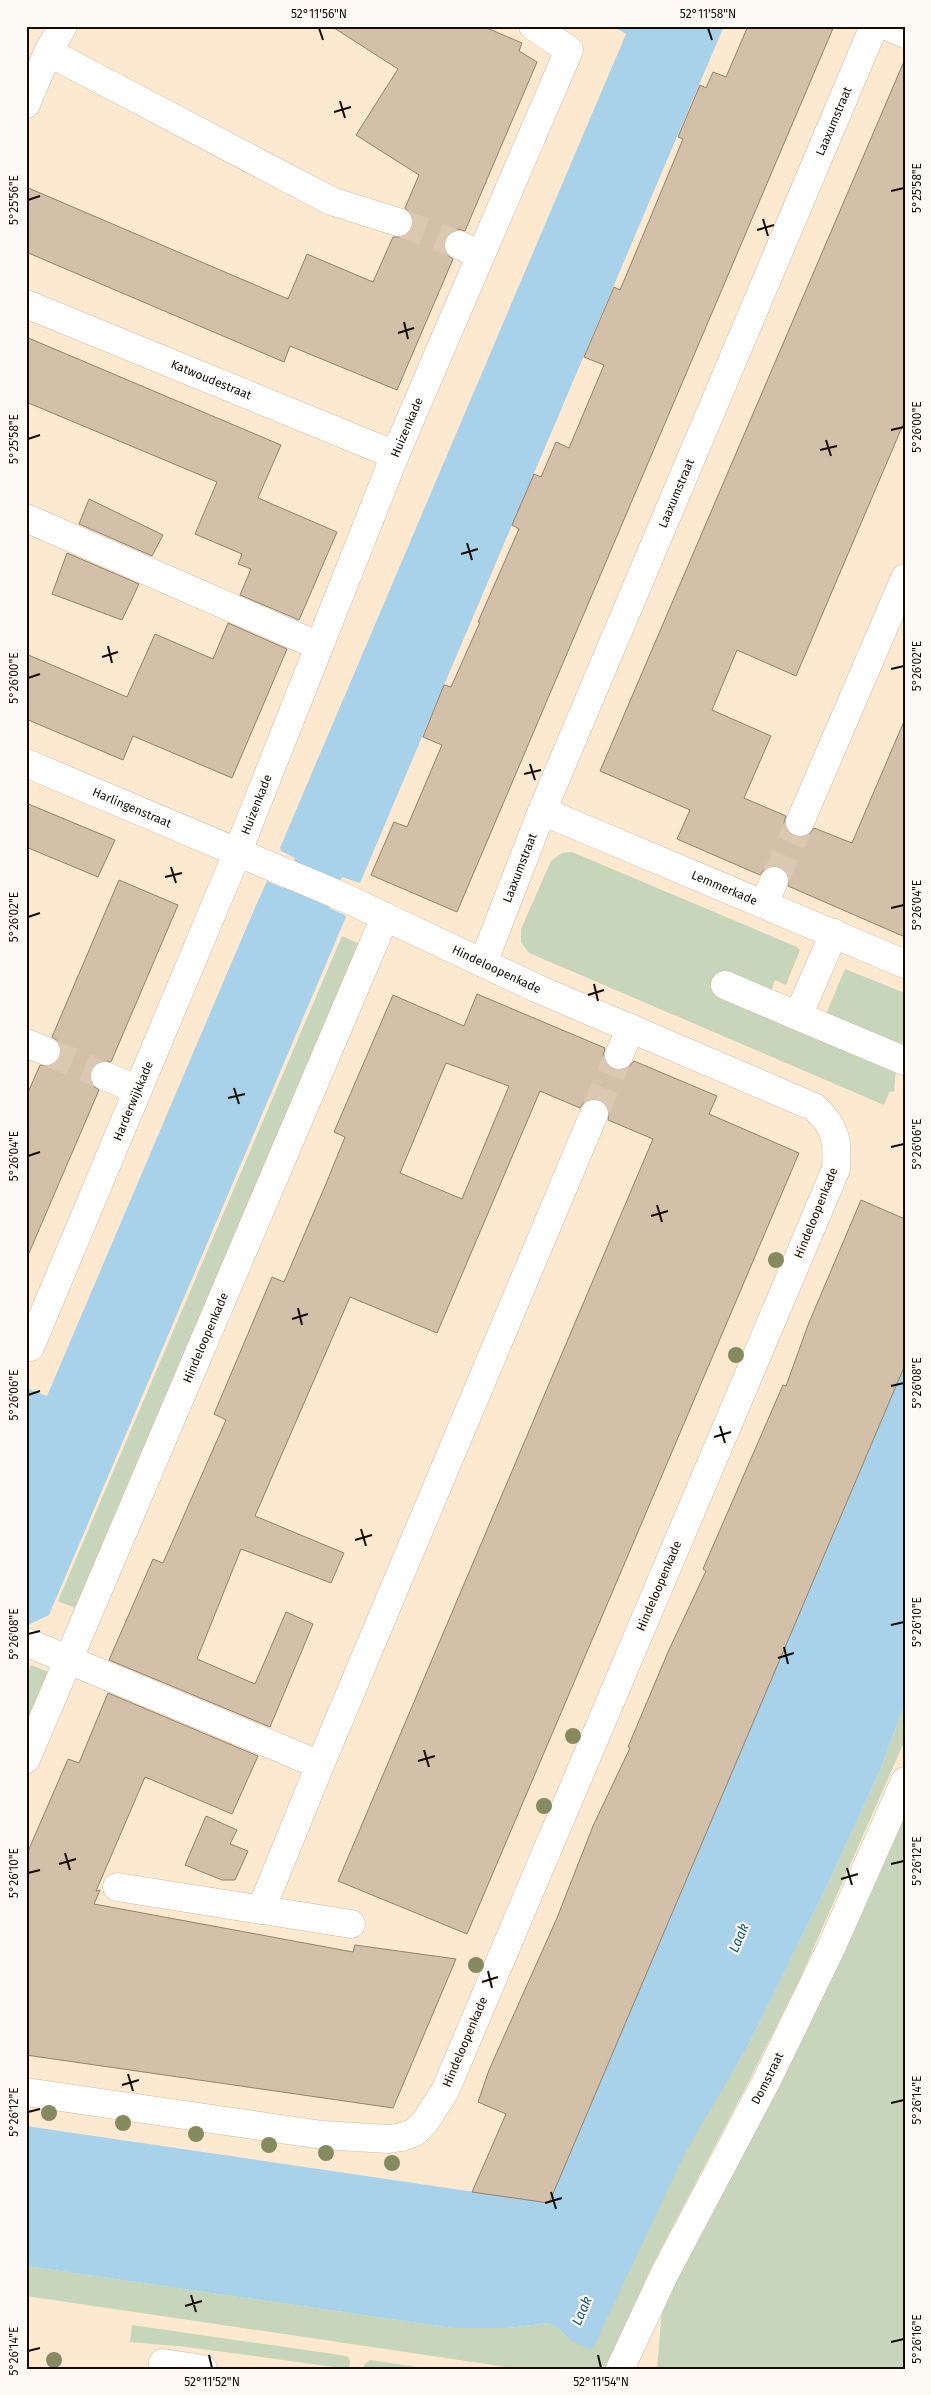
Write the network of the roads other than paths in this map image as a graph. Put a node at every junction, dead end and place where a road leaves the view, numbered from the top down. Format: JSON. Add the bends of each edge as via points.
{"nodes":[{"id":1,"x":63,"y":26,"type":"edge"},
{"id":2,"x":532,"y":26,"type":"edge"},
{"id":3,"x":874,"y":26,"type":"edge"},
{"id":4,"x":887,"y":26,"type":"edge"},
{"id":5,"x":905,"y":34,"type":"edge"},
{"id":6,"x":48,"y":52,"type":"junction"},
{"id":7,"x":26,"y":104,"type":"edge"},
{"id":8,"x":398,"y":222,"type":"tunnel mouth"},
{"id":9,"x":26,"y":304,"type":"edge"},
{"id":10,"x":395,"y":455,"type":"junction"},
{"id":11,"x":26,"y":518,"type":"edge"},
{"id":12,"x":905,"y":578,"type":"edge"},
{"id":13,"x":319,"y":646,"type":"junction"},
{"id":14,"x":26,"y":763,"type":"edge"},
{"id":15,"x":542,"y":811,"type":"junction"},
{"id":16,"x":800,"y":822,"type":"tunnel mouth"},
{"id":17,"x":238,"y":851,"type":"junction"},
{"id":18,"x":385,"y":917,"type":"junction"},
{"id":19,"x":834,"y":933,"type":"junction"},
{"id":20,"x":483,"y":963,"type":"junction"},
{"id":21,"x":905,"y":964,"type":"edge"},
{"id":22,"x":725,"y":985,"type":"dead end"},
{"id":23,"x":798,"y":1016,"type":"junction"},
{"id":24,"x":631,"y":1028,"type":"junction"},
{"id":25,"x":620,"y":1055,"type":"tunnel mouth"},
{"id":26,"x":905,"y":1061,"type":"edge"},
{"id":27,"x":105,"y":1076,"type":"tunnel mouth"},
{"id":28,"x":138,"y":1090,"type":"junction"},
{"id":29,"x":594,"y":1114,"type":"tunnel mouth"},
{"id":30,"x":26,"y":1346,"type":"edge"},
{"id":31,"x":26,"y":1642,"type":"edge"},
{"id":32,"x":69,"y":1661,"type":"junction"},
{"id":33,"x":26,"y":1759,"type":"edge"},
{"id":34,"x":320,"y":1765,"type":"junction"},
{"id":35,"x":905,"y":1781,"type":"edge"},
{"id":36,"x":117,"y":1887,"type":"dead end"},
{"id":37,"x":261,"y":1910,"type":"junction"},
{"id":38,"x":351,"y":1924,"type":"dead end"},
{"id":39,"x":26,"y":2092,"type":"edge"},
{"id":40,"x":163,"y":2366,"type":"edge"},
{"id":41,"x":203,"y":2369,"type":"edge"},
{"id":42,"x":620,"y":2369,"type":"edge"}],
"edges":[{"from":1,"to":6,"type":"street"},
{"from":2,"to":10,"type":"street","name":"Huizenkade","via":[[569,50],[470,250]]},
{"from":3,"to":15,"type":"street","name":"Laaxumstraat"},
{"from":4,"to":5,"type":"street"},
{"from":6,"to":7,"type":"street"},
{"from":6,"to":8,"type":"street","via":[[331,201]]},
{"from":9,"to":10,"type":"street","name":"Katwoudestraat"},
{"from":10,"to":13,"type":"street","name":"Huizenkade"},
{"from":11,"to":13,"type":"street"},
{"from":12,"to":16,"type":"street"},
{"from":13,"to":17,"type":"street","name":"Huizenkade"},
{"from":14,"to":17,"type":"street","name":"Harlingenstraat"},
{"from":15,"to":19,"type":"street","name":"Lemmerkade","via":[[769,892]]},
{"from":15,"to":20,"type":"street","name":"Laaxumstraat"},
{"from":17,"to":18,"type":"street","name":"Hindeloopenkade"},
{"from":17,"to":28,"type":"street","name":"Harderwijkkade"},
{"from":18,"to":20,"type":"street","name":"Hindeloopenkade"},
{"from":18,"to":32,"type":"street","name":"Hindeloopenkade"},
{"from":19,"to":21,"type":"street","name":"Lemmerkade"},
{"from":19,"to":23,"type":"street"},
{"from":20,"to":24,"type":"street","name":"Hindeloopenkade"},
{"from":22,"to":23,"type":"street"},
{"from":23,"to":26,"type":"street"},
{"from":24,"to":25,"type":"street"},
{"from":24,"to":39,"type":"street","name":"Hindeloopenkade","via":[[814,1106],[827,1118],[835,1133],[836,1169],[445,2091],[426,2122],[414,2132],[388,2139],[322,2135]]},
{"from":27,"to":28,"type":"street"},
{"from":28,"to":30,"type":"street","name":"Harderwijkkade","via":[[30,1347]]},
{"from":29,"to":34,"type":"street"},
{"from":31,"to":32,"type":"street"},
{"from":32,"to":33,"type":"street","name":"Hindeloopenkade"},
{"from":32,"to":34,"type":"street"},
{"from":34,"to":37,"type":"street"},
{"from":35,"to":42,"type":"street","name":"Domstraat","via":[[832,1948],[666,2272]]},
{"from":36,"to":37,"type":"street"},
{"from":37,"to":38,"type":"street"},
{"from":40,"to":41,"type":"street"}]}
